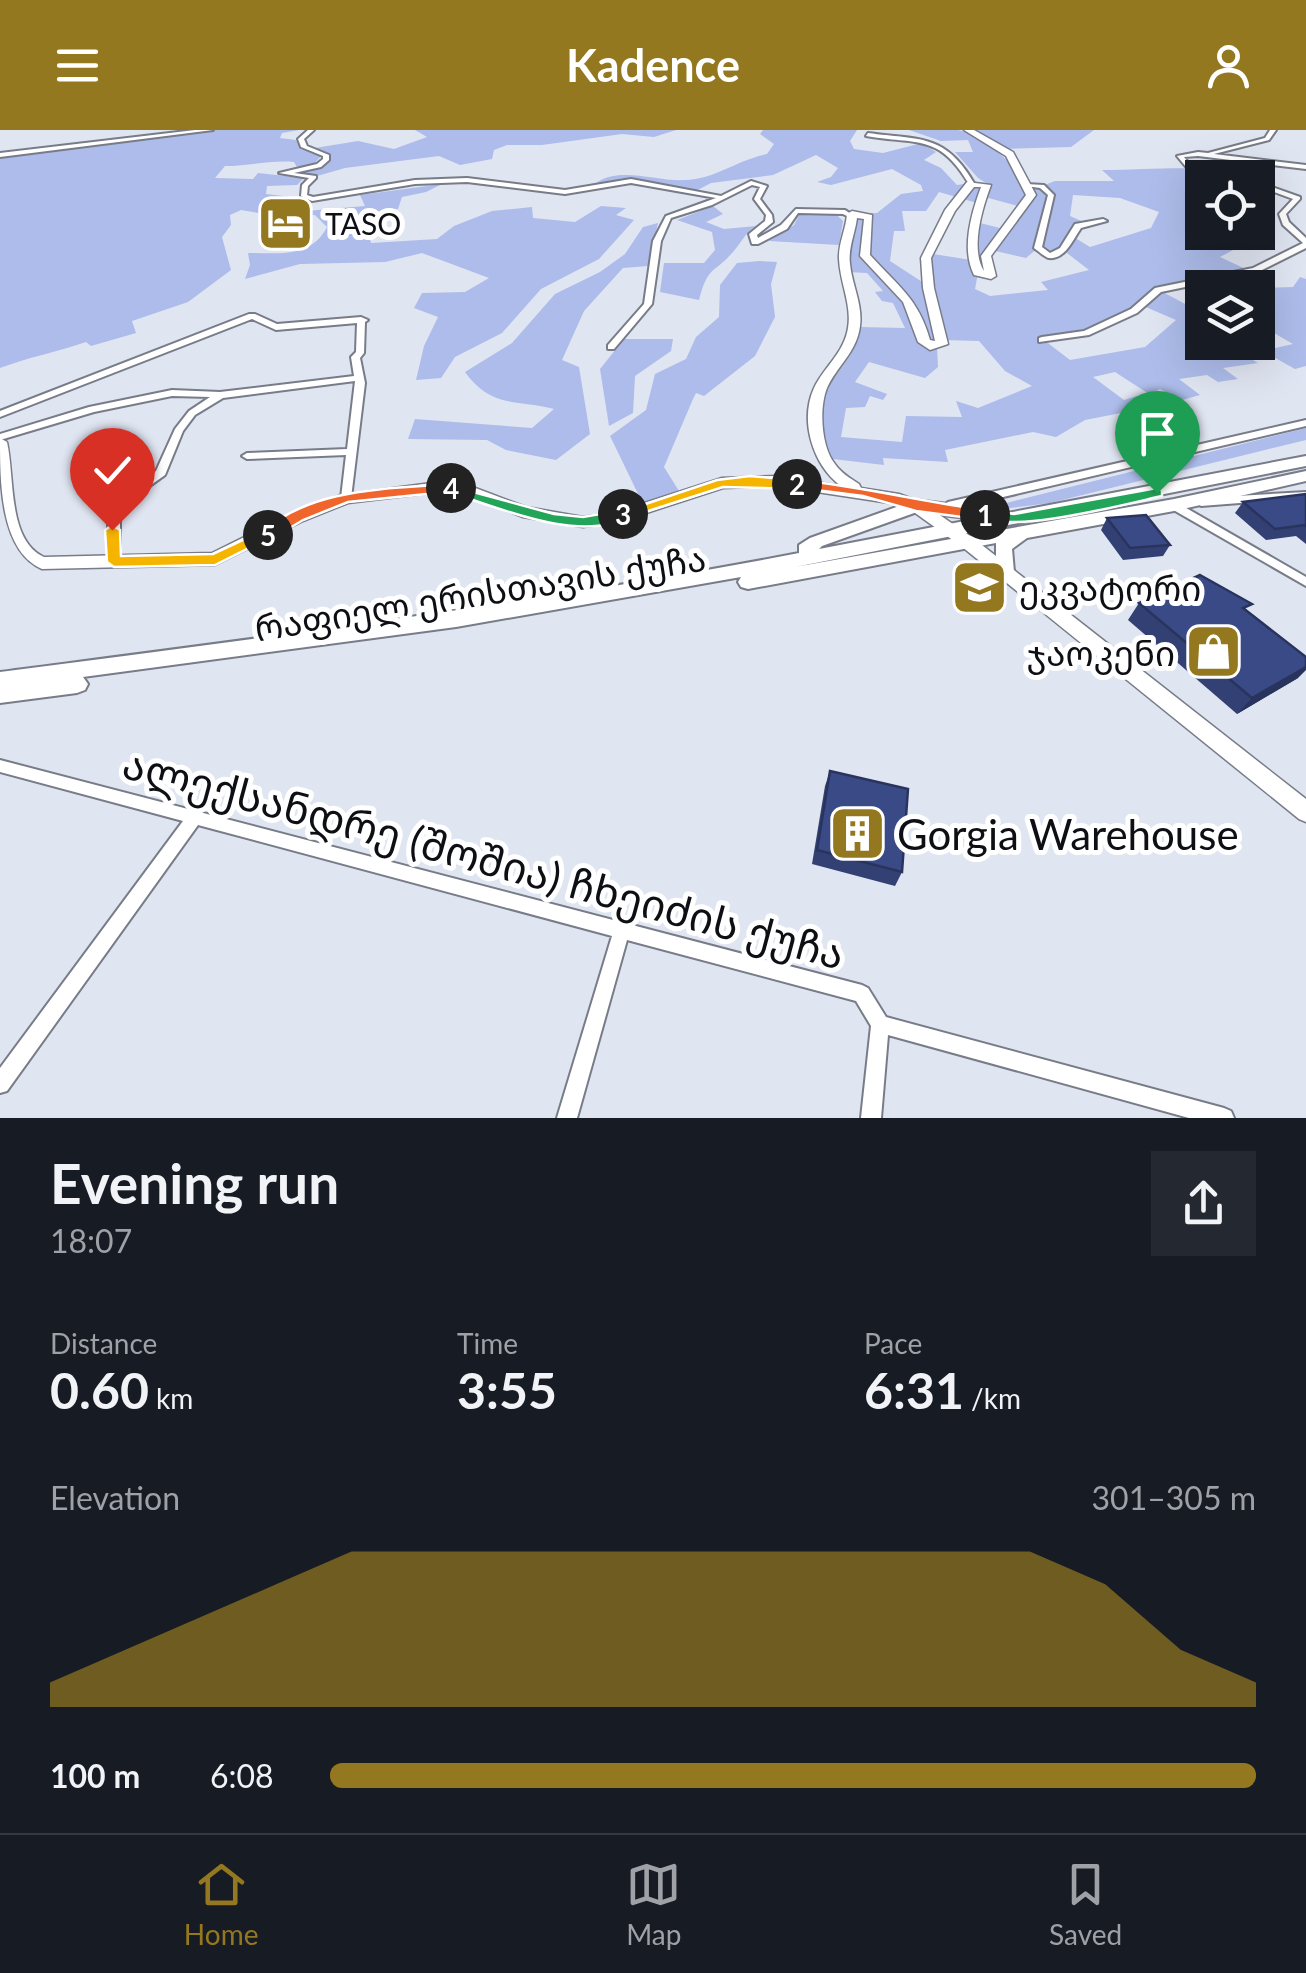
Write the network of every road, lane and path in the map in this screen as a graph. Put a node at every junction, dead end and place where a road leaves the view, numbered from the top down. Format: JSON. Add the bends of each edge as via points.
{"nodes":[{"id":1,"x":210,"y":130,"type":"edge"},
{"id":2,"x":311,"y":130,"type":"edge"},
{"id":3,"x":968,"y":130,"type":"edge"},
{"id":4,"x":1272,"y":130,"type":"edge"},
{"id":5,"x":868,"y":135,"type":"dead end"},
{"id":6,"x":0,"y":154,"type":"edge"},
{"id":7,"x":1210,"y":155,"type":"junction"},
{"id":8,"x":1185,"y":164,"type":"edge"},
{"id":9,"x":1306,"y":167,"type":"edge"},
{"id":10,"x":971,"y":183,"type":"junction"},
{"id":11,"x":1028,"y":185,"type":"junction"},
{"id":12,"x":1275,"y":190,"type":"edge"},
{"id":13,"x":724,"y":198,"type":"junction"},
{"id":14,"x":851,"y":216,"type":"junction"},
{"id":15,"x":1103,"y":221,"type":"dead end"},
{"id":16,"x":1306,"y":244,"type":"edge"},
{"id":17,"x":1042,"y":340,"type":"dead end"},
{"id":18,"x":610,"y":346,"type":"dead end"},
{"id":19,"x":360,"y":378,"type":"junction"},
{"id":20,"x":220,"y":395,"type":"junction"},
{"id":21,"x":0,"y":414,"type":"edge"},
{"id":22,"x":1306,"y":423,"type":"edge"},
{"id":23,"x":0,"y":440,"type":"edge"},
{"id":24,"x":350,"y":452,"type":"junction"},
{"id":25,"x":248,"y":456,"type":"dead end"},
{"id":26,"x":1306,"y":461,"type":"edge"},
{"id":27,"x":1306,"y":476,"type":"edge"},
{"id":28,"x":3,"y":479,"type":"edge"},
{"id":29,"x":864,"y":491,"type":"junction"},
{"id":30,"x":1306,"y":494,"type":"edge"},
{"id":31,"x":346,"y":498,"type":"junction"},
{"id":32,"x":1174,"y":504,"type":"junction"},
{"id":33,"x":916,"y":506,"type":"junction"},
{"id":34,"x":1019,"y":525,"type":"junction"},
{"id":35,"x":950,"y":529,"type":"junction"},
{"id":36,"x":968,"y":542,"type":"junction"},
{"id":37,"x":793,"y":559,"type":"junction"},
{"id":38,"x":114,"y":562,"type":"junction"},
{"id":39,"x":1005,"y":572,"type":"junction"},
{"id":40,"x":1306,"y":582,"type":"edge"},
{"id":41,"x":0,"y":680,"type":"edge"},
{"id":42,"x":0,"y":694,"type":"edge"},
{"id":43,"x":0,"y":766,"type":"edge"},
{"id":44,"x":1306,"y":812,"type":"edge"},
{"id":45,"x":194,"y":819,"type":"junction"},
{"id":46,"x":621,"y":932,"type":"junction"},
{"id":47,"x":880,"y":1024,"type":"junction"},
{"id":48,"x":0,"y":1084,"type":"edge"},
{"id":49,"x":567,"y":1118,"type":"edge"},
{"id":50,"x":871,"y":1118,"type":"edge"},
{"id":51,"x":1224,"y":1118,"type":"edge"}],
"edges":[{"from":1,"to":6,"type":"street"},
{"from":2,"to":13,"type":"street","via":[[301,139],[304,147],[326,160],[282,173],[314,176],[304,196],[312,198],[467,180],[565,192],[631,181]]},
{"from":3,"to":11,"type":"street","via":[[1010,154]]},
{"from":4,"to":7,"type":"street","via":[[1267,139]]},
{"from":5,"to":10,"type":"street","via":[[937,143]]},
{"from":7,"to":8,"type":"street","via":[[1180,156]]},
{"from":7,"to":9,"type":"street"},
{"from":10,"to":11,"type":"street","via":[[986,185],[977,203],[972,260],[984,276],[993,275],[986,256],[1029,201]]},
{"from":10,"to":14,"type":"street","via":[[927,253],[934,323],[943,340],[937,346],[924,342],[920,316],[900,286],[865,256],[869,218]]},
{"from":11,"to":15,"type":"street","via":[[1052,195],[1038,248],[1044,254],[1063,250],[1078,226]]},
{"from":12,"to":16,"type":"street","via":[[1298,198],[1282,214]]},
{"from":13,"to":14,"type":"street","via":[[751,182],[764,186],[756,199],[769,222],[753,234],[755,242],[784,227],[796,212]]},
{"from":13,"to":18,"type":"street","via":[[663,221],[648,304]]},
{"from":14,"to":29,"type":"street","via":[[844,254],[855,322],[840,366],[816,400],[816,439],[830,470]]},
{"from":16,"to":17,"type":"street","via":[[1255,270],[1158,290],[1134,311],[1086,333]]},
{"from":19,"to":20,"type":"street"},
{"from":19,"to":21,"type":"street","via":[[355,357],[362,320],[276,326],[252,316]]},
{"from":19,"to":24,"type":"street"},
{"from":20,"to":23,"type":"street","via":[[131,400]]},
{"from":20,"to":38,"type":"street","via":[[192,412],[161,473],[126,498],[114,516]]},
{"from":22,"to":33,"type":"street","via":[[959,506]]},
{"from":23,"to":28,"type":"street"},
{"from":24,"to":25,"type":"street"},
{"from":24,"to":31,"type":"street"},
{"from":26,"to":34,"type":"main road"},
{"from":27,"to":32,"type":"main road"},
{"from":28,"to":38,"type":"street","via":[[4,517],[22,557],[42,564]]},
{"from":29,"to":31,"type":"street","via":[[777,481],[722,483],[583,522],[522,512],[464,489]]},
{"from":29,"to":33,"type":"street"},
{"from":30,"to":32,"type":"street"},
{"from":31,"to":38,"type":"street","via":[[215,559]]},
{"from":32,"to":34,"type":"main road"},
{"from":32,"to":40,"type":"street"},
{"from":33,"to":34,"type":"main road"},
{"from":33,"to":35,"type":"street"},
{"from":33,"to":37,"type":"main road","via":[[816,542]]},
{"from":34,"to":35,"type":"main road","name":"რაფიელ ერისთავის ქუჩა"},
{"from":34,"to":36,"type":"main road","name":"რაფიელ ერისთავის ქუჩა"},
{"from":34,"to":39,"type":"main road","via":[[1003,547]]},
{"from":35,"to":36,"type":"street"},
{"from":35,"to":37,"type":"main road","name":"რაფიელ ერისთავის ქუჩა"},
{"from":36,"to":39,"type":"street"},
{"from":36,"to":42,"type":"main road","name":"რაფიელ ერისთავის ქუჩა","via":[[489,629]]},
{"from":37,"to":41,"type":"main road","name":"რაფიელ ერისთავის ქუჩა","via":[[456,620]]},
{"from":39,"to":44,"type":"street"},
{"from":43,"to":45,"type":"street","name":"ალექსანდრე (შოშია) ჩხეიძის ქუჩა"},
{"from":45,"to":46,"type":"street","name":"ალექსანდრე (შოშია) ჩხეიძის ქუჩა"},
{"from":45,"to":48,"type":"street"},
{"from":46,"to":47,"type":"street","name":"ალექსანდრე (შოშია) ჩხეიძის ქუჩა","via":[[862,994]]},
{"from":46,"to":49,"type":"street"},
{"from":47,"to":50,"type":"street"},
{"from":47,"to":51,"type":"street"}]}
